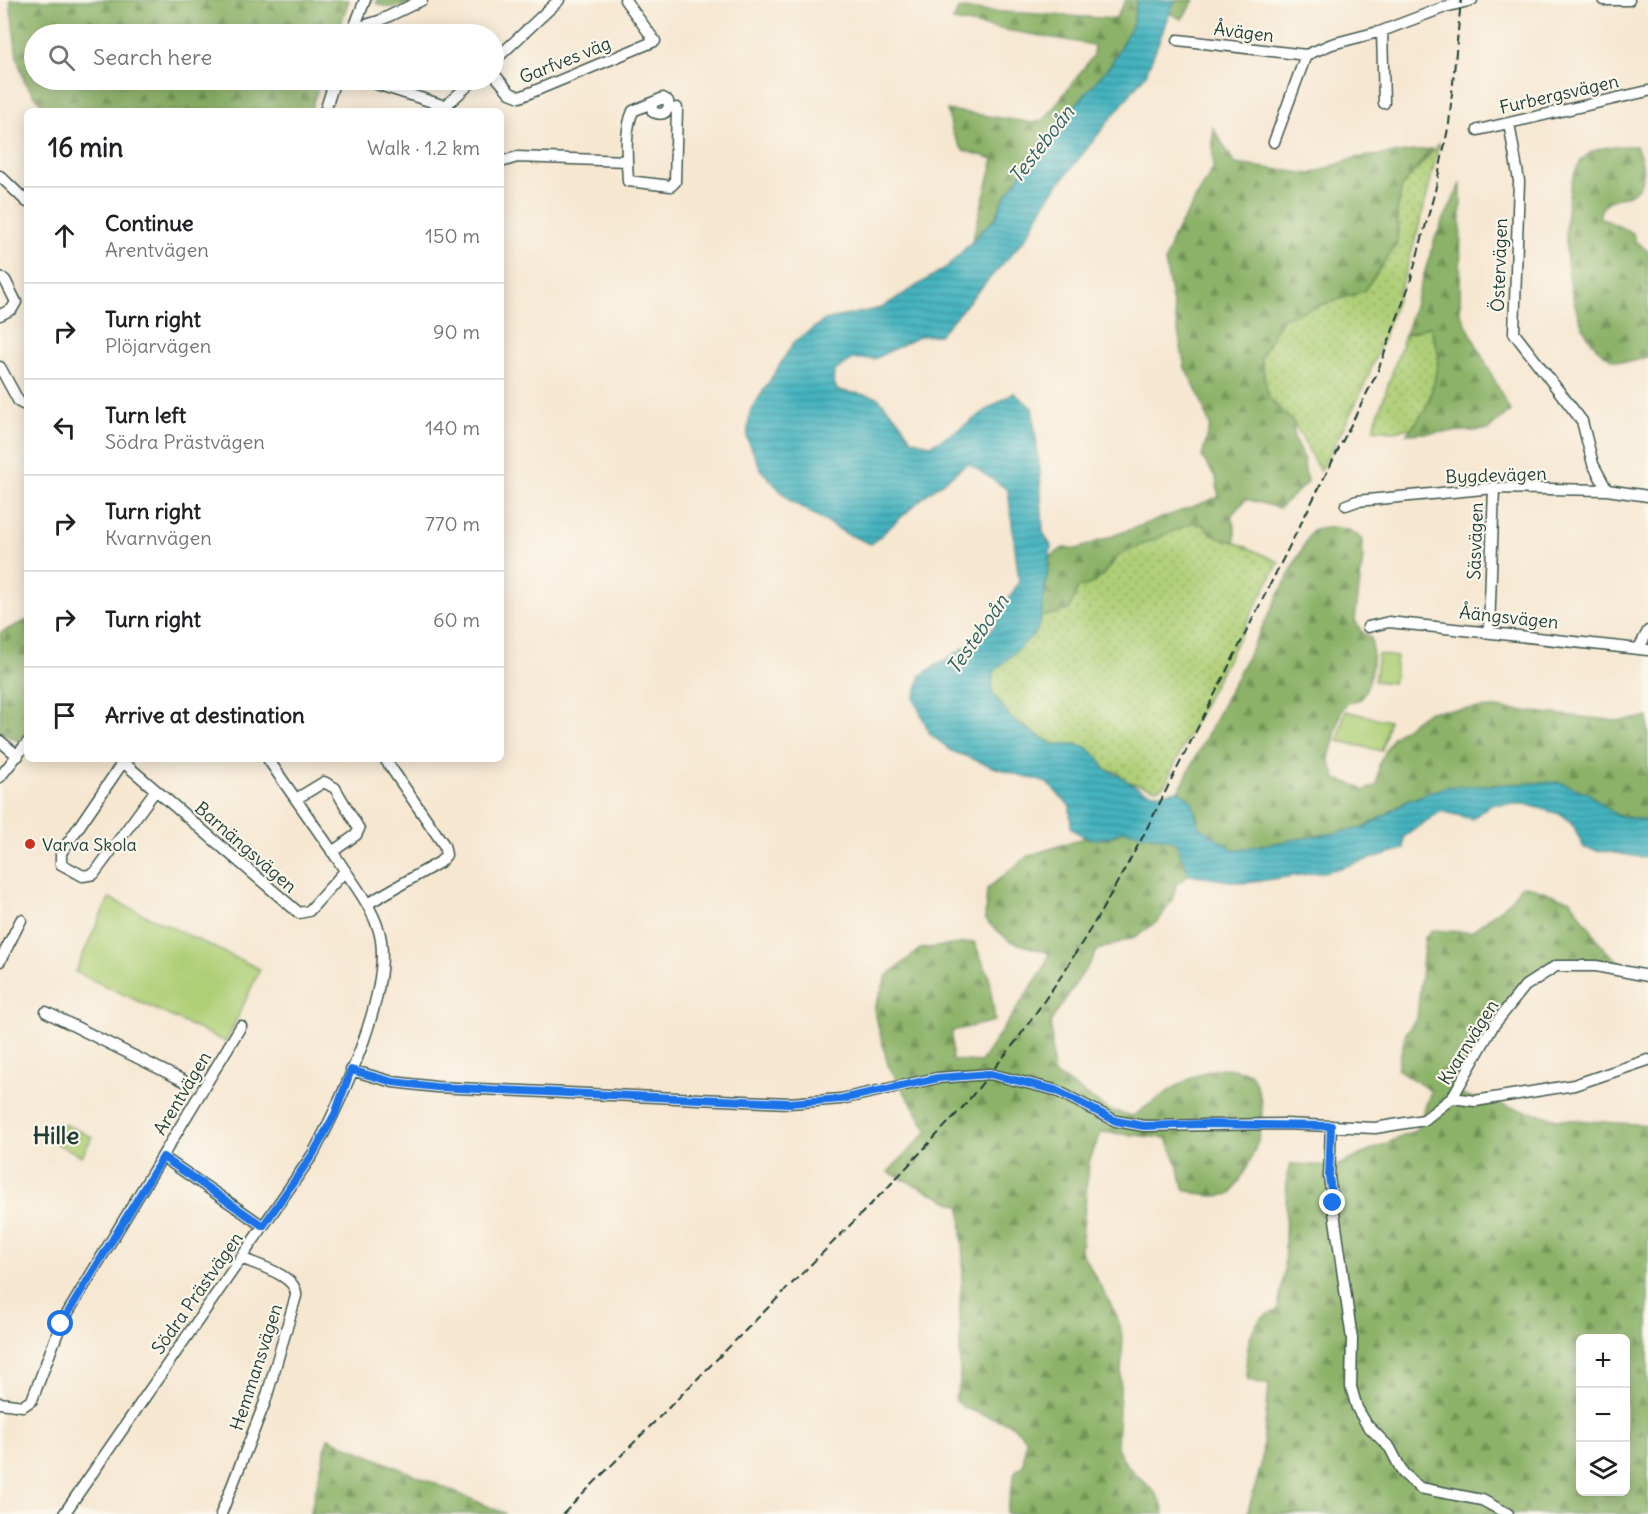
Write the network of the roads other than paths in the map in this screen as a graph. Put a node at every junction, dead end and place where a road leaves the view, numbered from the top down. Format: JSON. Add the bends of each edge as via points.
{"nodes":[{"id":1,"x":365,"y":0,"type":"edge"},
{"id":2,"x":422,"y":0,"type":"edge"},
{"id":3,"x":559,"y":0,"type":"edge"},
{"id":4,"x":625,"y":0,"type":"edge"},
{"id":5,"x":1472,"y":0,"type":"edge"},
{"id":6,"x":1603,"y":0,"type":"edge"},
{"id":7,"x":1629,"y":0,"type":"edge"},
{"id":8,"x":1444,"y":3,"type":"edge"},
{"id":9,"x":355,"y":24,"type":"edge"},
{"id":10,"x":372,"y":24,"type":"edge"},
{"id":11,"x":1382,"y":31,"type":"junction"},
{"id":12,"x":1178,"y":40,"type":"dead end"},
{"id":13,"x":504,"y":52,"type":"edge"},
{"id":14,"x":1306,"y":56,"type":"junction"},
{"id":15,"x":504,"y":86,"type":"edge"},
{"id":16,"x":332,"y":90,"type":"edge"},
{"id":17,"x":391,"y":90,"type":"edge"},
{"id":18,"x":463,"y":90,"type":"edge"},
{"id":19,"x":1648,"y":91,"type":"edge"},
{"id":20,"x":1384,"y":103,"type":"dead end"},
{"id":21,"x":651,"y":104,"type":"dead end"},
{"id":22,"x":326,"y":108,"type":"edge"},
{"id":23,"x":440,"y":108,"type":"edge"},
{"id":24,"x":444,"y":108,"type":"edge"},
{"id":25,"x":677,"y":108,"type":"dead end"},
{"id":26,"x":1509,"y":123,"type":"junction"},
{"id":27,"x":1478,"y":130,"type":"dead end"},
{"id":28,"x":1274,"y":142,"type":"dead end"},
{"id":29,"x":504,"y":161,"type":"edge"},
{"id":30,"x":627,"y":161,"type":"junction"},
{"id":31,"x":0,"y":176,"type":"edge"},
{"id":32,"x":24,"y":199,"type":"edge"},
{"id":33,"x":0,"y":278,"type":"edge"},
{"id":34,"x":0,"y":315,"type":"edge"},
{"id":35,"x":0,"y":368,"type":"edge"},
{"id":36,"x":24,"y":404,"type":"edge"},
{"id":37,"x":1494,"y":488,"type":"junction"},
{"id":38,"x":1607,"y":490,"type":"junction"},
{"id":39,"x":1648,"y":496,"type":"edge"},
{"id":40,"x":1346,"y":505,"type":"dead end"},
{"id":41,"x":1368,"y":627,"type":"dead end"},
{"id":42,"x":1489,"y":631,"type":"junction"},
{"id":43,"x":1648,"y":631,"type":"edge"},
{"id":44,"x":1643,"y":649,"type":"edge"},
{"id":45,"x":0,"y":741,"type":"edge"},
{"id":46,"x":24,"y":747,"type":"edge"},
{"id":47,"x":18,"y":756,"type":"junction"},
{"id":48,"x":123,"y":762,"type":"edge"},
{"id":49,"x":126,"y":762,"type":"edge"},
{"id":50,"x":270,"y":762,"type":"edge"},
{"id":51,"x":387,"y":762,"type":"edge"},
{"id":52,"x":0,"y":777,"type":"edge"},
{"id":53,"x":155,"y":791,"type":"junction"},
{"id":54,"x":296,"y":799,"type":"junction"},
{"id":55,"x":332,"y":852,"type":"junction"},
{"id":56,"x":345,"y":871,"type":"junction"},
{"id":57,"x":367,"y":904,"type":"junction"},
{"id":58,"x":21,"y":920,"type":"dead end"},
{"id":59,"x":0,"y":961,"type":"edge"},
{"id":60,"x":1648,"y":976,"type":"edge"},
{"id":61,"x":46,"y":1012,"type":"dead end"},
{"id":62,"x":241,"y":1026,"type":"dead end"},
{"id":63,"x":1648,"y":1060,"type":"edge"},
{"id":64,"x":351,"y":1070,"type":"junction"},
{"id":65,"x":186,"y":1082,"type":"dead end"},
{"id":66,"x":1452,"y":1098,"type":"junction"},
{"id":67,"x":1331,"y":1126,"type":"junction"},
{"id":68,"x":163,"y":1157,"type":"junction"},
{"id":69,"x":263,"y":1226,"type":"junction"},
{"id":70,"x":241,"y":1258,"type":"junction"},
{"id":71,"x":0,"y":1403,"type":"edge"},
{"id":72,"x":64,"y":1514,"type":"edge"},
{"id":73,"x":221,"y":1514,"type":"edge"},
{"id":74,"x":1508,"y":1514,"type":"edge"}],
"edges":[{"from":1,"to":9,"type":"street"},
{"from":2,"to":10,"type":"street"},
{"from":3,"to":13,"type":"street"},
{"from":4,"to":15,"type":"street","name":"Garfves väg","via":[[657,45],[520,96]]},
{"from":5,"to":8,"type":"street"},
{"from":6,"to":7,"type":"street"},
{"from":8,"to":11,"type":"street"},
{"from":11,"to":14,"type":"street","via":[[1332,44]]},
{"from":11,"to":20,"type":"street"},
{"from":12,"to":14,"type":"street","name":"Åvägen"},
{"from":14,"to":28,"type":"street"},
{"from":16,"to":22,"type":"street"},
{"from":17,"to":23,"type":"street"},
{"from":18,"to":24,"type":"street"},
{"from":19,"to":26,"type":"street","name":"Furbergsvägen"},
{"from":21,"to":30,"type":"street","via":[[633,111]]},
{"from":25,"to":30,"type":"street","via":[[675,182],[671,186],[628,181]]},
{"from":26,"to":27,"type":"street","name":"Furbergsvägen"},
{"from":26,"to":38,"type":"street","name":"Östervägen","via":[[1519,181],[1514,333],[1582,421],[1593,464]]},
{"from":29,"to":30,"type":"street","via":[[517,157]]},
{"from":31,"to":32,"type":"street"},
{"from":33,"to":34,"type":"street","via":[[5,280],[16,303]]},
{"from":35,"to":36,"type":"street"},
{"from":37,"to":38,"type":"street","name":"Bygdevägen"},
{"from":37,"to":40,"type":"street","name":"Bygdevägen"},
{"from":37,"to":42,"type":"street","name":"Säsvägen"},
{"from":38,"to":39,"type":"street","name":"Bygdevägen"},
{"from":41,"to":42,"type":"street","name":"Åängsvägen","via":[[1389,622]]},
{"from":42,"to":44,"type":"street","name":"Åängsvägen"},
{"from":43,"to":44,"type":"street"},
{"from":45,"to":47,"type":"street"},
{"from":46,"to":47,"type":"street"},
{"from":47,"to":52,"type":"street"},
{"from":48,"to":53,"type":"street","via":[[61,853],[60,862],[80,875],[93,874]]},
{"from":49,"to":53,"type":"street","name":"Barnängsvägen"},
{"from":50,"to":54,"type":"street","name":"Södra Prästvägen"},
{"from":51,"to":57,"type":"street","via":[[444,845],[446,855]]},
{"from":53,"to":56,"type":"street","name":"Barnängsvägen","via":[[298,913],[309,911]]},
{"from":54,"to":55,"type":"street","name":"Södra Prästvägen"},
{"from":54,"to":55,"type":"street","via":[[324,782],[335,788],[359,829]]},
{"from":55,"to":56,"type":"street","name":"Södra Prästvägen"},
{"from":56,"to":57,"type":"street","name":"Södra Prästvägen"},
{"from":57,"to":64,"type":"street","name":"Södra Prästvägen","via":[[378,930],[382,963],[375,1001]]},
{"from":58,"to":59,"type":"street"},
{"from":60,"to":66,"type":"street","name":"Kvarnvägen","via":[[1596,966],[1556,966],[1525,986],[1499,1018]]},
{"from":61,"to":65,"type":"street"},
{"from":62,"to":68,"type":"street","name":"Arentvägen"},
{"from":63,"to":66,"type":"street","via":[[1574,1085],[1475,1101]]},
{"from":64,"to":67,"type":"street","name":"Kvarnvägen","via":[[393,1082],[436,1087],[789,1103],[841,1099],[938,1078],[990,1074],[1055,1090],[1116,1121],[1144,1126]]},
{"from":64,"to":69,"type":"street","name":"Södra Prästvägen","via":[[335,1114],[313,1154]]},
{"from":66,"to":67,"type":"street","name":"Kvarnvägen","via":[[1424,1120],[1376,1128]]},
{"from":67,"to":74,"type":"street","via":[[1329,1177],[1352,1339],[1351,1387],[1357,1408],[1367,1425],[1390,1448],[1402,1473],[1420,1488],[1482,1500]]},
{"from":68,"to":69,"type":"street"},
{"from":68,"to":71,"type":"street","name":"Arentvägen","via":[[61,1324],[32,1400],[23,1406]]},
{"from":69,"to":70,"type":"street","name":"Södra Prästvägen"},
{"from":70,"to":72,"type":"street","name":"Södra Prästvägen"},
{"from":70,"to":73,"type":"street","name":"Hemmansvägen","via":[[288,1280],[295,1287],[296,1296],[265,1402]]}]}
